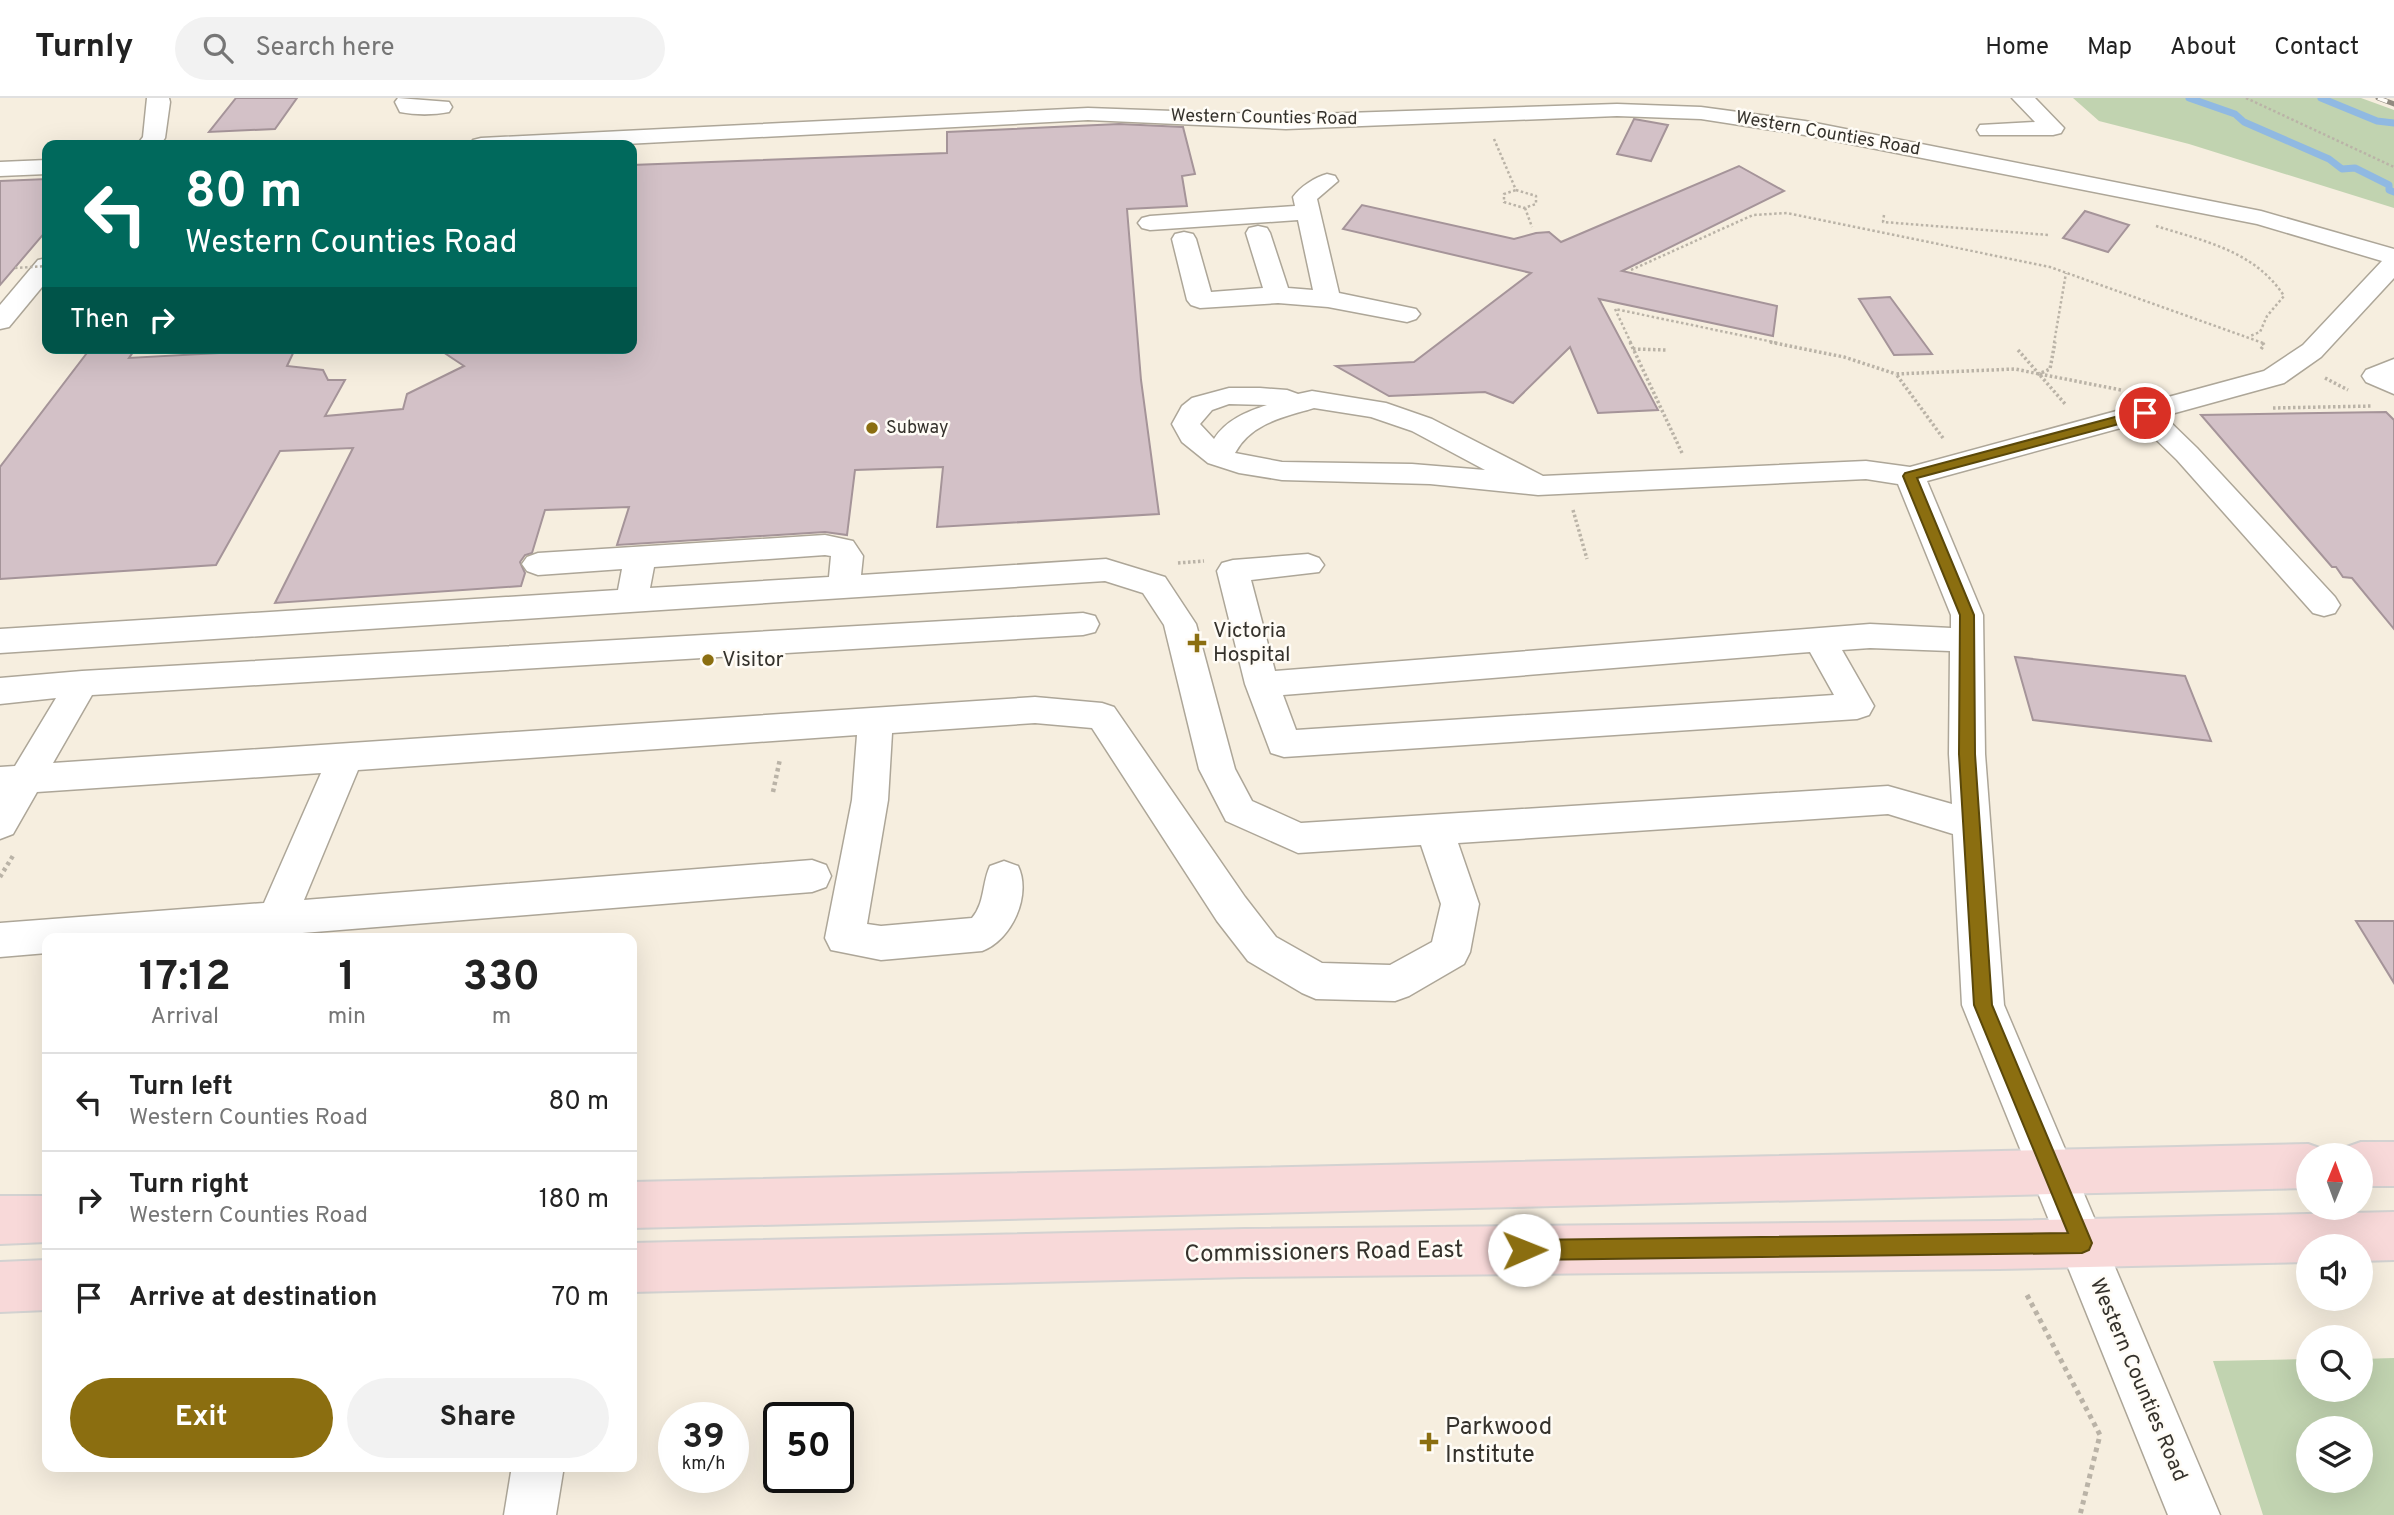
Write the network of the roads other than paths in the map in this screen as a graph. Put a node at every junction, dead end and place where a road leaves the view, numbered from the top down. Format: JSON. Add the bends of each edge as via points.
{"nodes":[{"id":1,"x":409,"y":98,"type":"edge"},
{"id":2,"x":1279,"y":98,"type":"edge"},
{"id":3,"x":2023,"y":98,"type":"edge"},
{"id":4,"x":160,"y":99,"type":"edge"},
{"id":5,"x":1613,"y":104,"type":"edge"},
{"id":6,"x":441,"y":107,"type":"dead end"},
{"id":7,"x":1366,"y":108,"type":"edge"},
{"id":8,"x":999,"y":109,"type":"edge"},
{"id":9,"x":1286,"y":122,"type":"junction"},
{"id":10,"x":1989,"y":130,"type":"dead end"},
{"id":11,"x":152,"y":140,"type":"edge"},
{"id":12,"x":590,"y":140,"type":"edge"},
{"id":13,"x":42,"y":167,"type":"edge"},
{"id":14,"x":0,"y":169,"type":"edge"},
{"id":15,"x":1327,"y":181,"type":"dead end"},
{"id":16,"x":1308,"y":212,"type":"junction"},
{"id":17,"x":1150,"y":223,"type":"dead end"},
{"id":18,"x":1258,"y":233,"type":"dead end"},
{"id":19,"x":1184,"y":239,"type":"dead end"},
{"id":20,"x":2394,"y":257,"type":"edge"},
{"id":21,"x":2394,"y":263,"type":"edge"},
{"id":22,"x":42,"y":270,"type":"edge"},
{"id":23,"x":1278,"y":295,"type":"junction"},
{"id":24,"x":1328,"y":299,"type":"junction"},
{"id":25,"x":5,"y":310,"type":"edge"},
{"id":26,"x":1407,"y":314,"type":"dead end"},
{"id":27,"x":2394,"y":367,"type":"edge"},
{"id":28,"x":2386,"y":396,"type":"edge"},
{"id":29,"x":1312,"y":399,"type":"junction"},
{"id":30,"x":2137,"y":402,"type":"junction"},
{"id":31,"x":1218,"y":457,"type":"junction"},
{"id":32,"x":1910,"y":476,"type":"junction"},
{"id":33,"x":1552,"y":485,"type":"junction"},
{"id":34,"x":640,"y":556,"type":"junction"},
{"id":35,"x":538,"y":565,"type":"dead end"},
{"id":36,"x":1308,"y":565,"type":"dead end"},
{"id":37,"x":900,"y":584,"type":"junction"},
{"id":38,"x":844,"y":587,"type":"junction"},
{"id":39,"x":632,"y":601,"type":"junction"},
{"id":40,"x":2324,"y":605,"type":"dead end"},
{"id":41,"x":1083,"y":624,"type":"dead end"},
{"id":42,"x":898,"y":634,"type":"junction"},
{"id":43,"x":1820,"y":640,"type":"junction"},
{"id":44,"x":0,"y":641,"type":"edge"},
{"id":45,"x":1967,"y":642,"type":"junction"},
{"id":46,"x":82,"y":683,"type":"junction"},
{"id":47,"x":1262,"y":684,"type":"junction"},
{"id":48,"x":0,"y":691,"type":"edge"},
{"id":49,"x":875,"y":721,"type":"junction"},
{"id":50,"x":346,"y":757,"type":"junction"},
{"id":51,"x":13,"y":780,"type":"edge"},
{"id":52,"x":0,"y":824,"type":"edge"},
{"id":53,"x":1971,"y":824,"type":"junction"},
{"id":54,"x":1435,"y":831,"type":"junction"},
{"id":55,"x":812,"y":876,"type":"dead end"},
{"id":56,"x":1004,"y":877,"type":"dead end"},
{"id":57,"x":272,"y":928,"type":"edge"},
{"id":58,"x":159,"y":933,"type":"edge"},
{"id":59,"x":42,"y":938,"type":"edge"},
{"id":60,"x":0,"y":940,"type":"edge"},
{"id":61,"x":2373,"y":1164,"type":"edge"},
{"id":62,"x":2394,"y":1164,"type":"edge"},
{"id":63,"x":2296,"y":1166,"type":"edge"},
{"id":64,"x":2050,"y":1171,"type":"junction"},
{"id":65,"x":637,"y":1205,"type":"edge"},
{"id":66,"x":42,"y":1219,"type":"edge"},
{"id":67,"x":0,"y":1220,"type":"edge"},
{"id":68,"x":2394,"y":1236,"type":"edge"},
{"id":69,"x":2082,"y":1243,"type":"junction"},
{"id":70,"x":637,"y":1268,"type":"edge"},
{"id":71,"x":42,"y":1285,"type":"edge"},
{"id":72,"x":0,"y":1287,"type":"edge"},
{"id":73,"x":537,"y":1472,"type":"edge"},
{"id":74,"x":530,"y":1515,"type":"edge"},
{"id":75,"x":2194,"y":1515,"type":"edge"}],
"edges":[{"from":1,"to":6,"type":"street","via":[[408,107]]},
{"from":2,"to":9,"type":"street"},
{"from":3,"to":10,"type":"street","via":[[2053,128]]},
{"from":4,"to":11,"type":"street"},
{"from":5,"to":7,"type":"street","name":"Western Counties Road","via":[[1482,115]]},
{"from":5,"to":20,"type":"street","name":"Western Counties Road","via":[[1805,128],[2261,218]]},
{"from":7,"to":9,"type":"street","name":"Western Counties Road"},
{"from":8,"to":9,"type":"street","name":"Western Counties Road"},
{"from":8,"to":12,"type":"street","name":"Western Counties Road","via":[[920,124],[917,144],[704,152],[683,147],[678,136]]},
{"from":13,"to":14,"type":"street"},
{"from":15,"to":16,"type":"street","via":[[1305,197]]},
{"from":16,"to":17,"type":"street"},
{"from":16,"to":24,"type":"street"},
{"from":18,"to":23,"type":"street"},
{"from":19,"to":23,"type":"street","via":[[1200,300]]},
{"from":21,"to":30,"type":"street","via":[[2312,351],[2274,377]]},
{"from":22,"to":25,"type":"street"},
{"from":23,"to":24,"type":"street"},
{"from":24,"to":26,"type":"street"},
{"from":27,"to":28,"type":"street","via":[[2376,376]]},
{"from":29,"to":31,"type":"street","via":[[1252,419],[1229,437]]},
{"from":29,"to":31,"type":"street","via":[[1204,401],[1190,411],[1186,424],[1192,436]]},
{"from":29,"to":33,"type":"street","via":[[1376,410],[1422,425]]},
{"from":30,"to":32,"type":"street","via":[[2087,430]]},
{"from":30,"to":40,"type":"street"},
{"from":31,"to":33,"type":"street","via":[[1277,470],[1406,473]]},
{"from":32,"to":33,"type":"street","via":[[1866,470]]},
{"from":32,"to":45,"type":"street","name":"Western Counties Road","via":[[1967,615]]},
{"from":34,"to":35,"type":"street"},
{"from":34,"to":38,"type":"street","via":[[825,545],[842,548],[847,556]]},
{"from":34,"to":39,"type":"street"},
{"from":36,"to":47,"type":"street","via":[[1233,571]]},
{"from":37,"to":38,"type":"street"},
{"from":37,"to":42,"type":"street"},
{"from":37,"to":54,"type":"street","via":[[1106,570],[1154,585],[1180,624],[1217,769],[1239,811],[1298,838]]},
{"from":38,"to":39,"type":"street"},
{"from":39,"to":44,"type":"street"},
{"from":41,"to":42,"type":"street"},
{"from":42,"to":46,"type":"street"},
{"from":43,"to":45,"type":"street","via":[[1870,636]]},
{"from":43,"to":47,"type":"street"},
{"from":43,"to":47,"type":"street","via":[[1857,706],[1284,744]]},
{"from":45,"to":53,"type":"street","name":"Western Counties Road"},
{"from":46,"to":48,"type":"street"},
{"from":46,"to":51,"type":"street"},
{"from":49,"to":50,"type":"street"},
{"from":49,"to":54,"type":"street","via":[[1035,710],[1101,716],[1262,949],[1316,981],[1395,983],[1450,952],[1460,904]]},
{"from":49,"to":56,"type":"street","via":[[870,800],[845,938],[881,943],[982,934],[1001,908]]},
{"from":50,"to":51,"type":"street"},
{"from":50,"to":57,"type":"street"},
{"from":51,"to":52,"type":"street"},
{"from":53,"to":54,"type":"street","via":[[1888,800]]},
{"from":53,"to":64,"type":"street","name":"Western Counties Road","via":[[1983,1005]]},
{"from":55,"to":57,"type":"street"},
{"from":57,"to":58,"type":"street"},
{"from":59,"to":60,"type":"street"},
{"from":61,"to":62,"type":"main road"},
{"from":63,"to":64,"type":"main road"},
{"from":64,"to":65,"type":"main road"},
{"from":64,"to":69,"type":"street","name":"Western Counties Road"},
{"from":66,"to":67,"type":"main road"},
{"from":68,"to":69,"type":"main road","name":"Commissioners Road East"},
{"from":69,"to":70,"type":"main road","name":"Commissioners Road East","via":[[1245,1253]]},
{"from":69,"to":75,"type":"street","name":"Western Counties Road"},
{"from":71,"to":72,"type":"main road"},
{"from":73,"to":74,"type":"street"}]}
